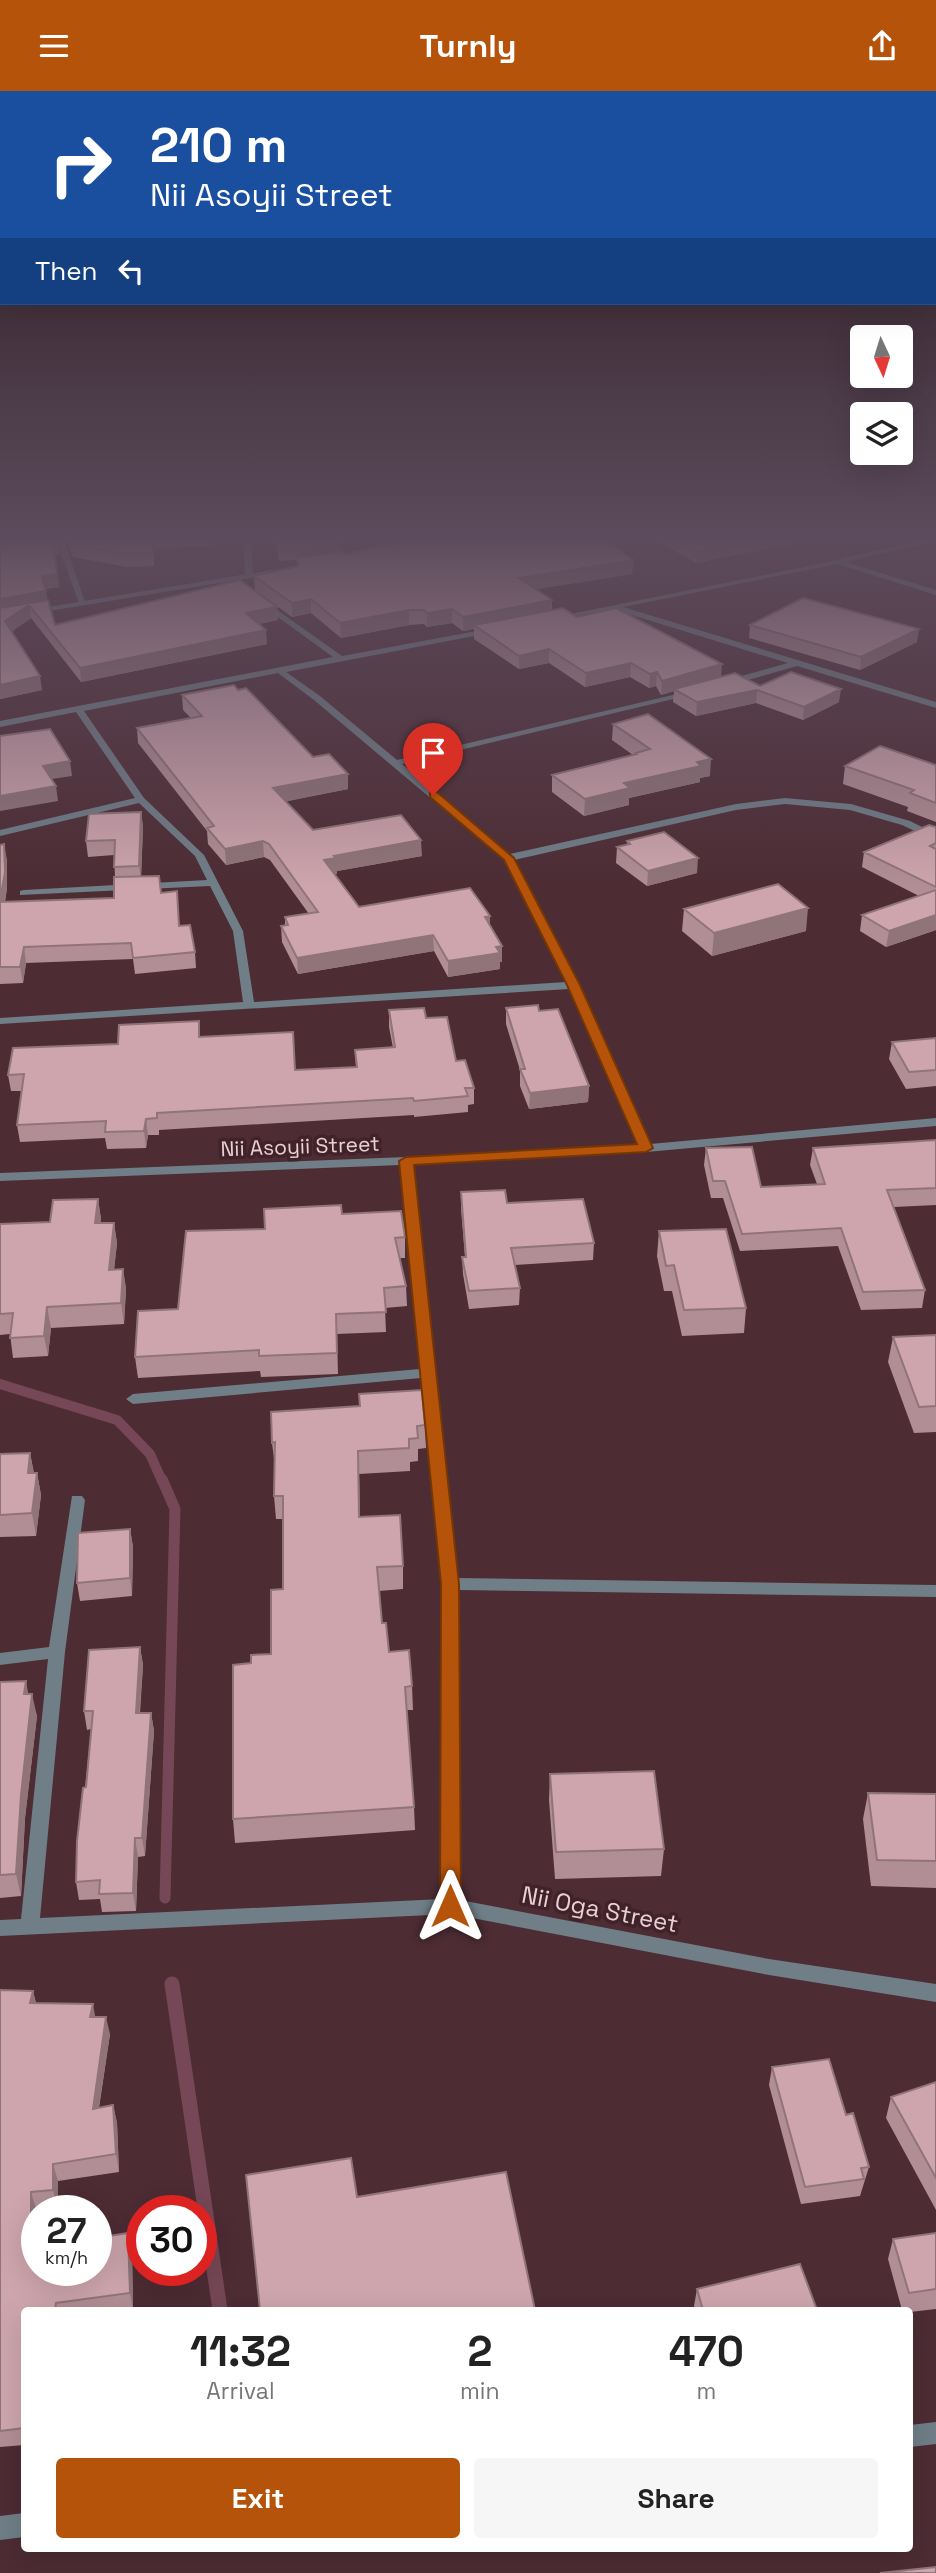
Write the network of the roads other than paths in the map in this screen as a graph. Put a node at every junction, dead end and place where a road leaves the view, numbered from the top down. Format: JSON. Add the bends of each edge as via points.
{"nodes":[{"id":1,"x":337,"y":656,"type":"edge"},
{"id":2,"x":358,"y":656,"type":"edge"},
{"id":3,"x":773,"y":656,"type":"edge"},
{"id":4,"x":341,"y":659,"type":"junction"},
{"id":5,"x":797,"y":663,"type":"junction"},
{"id":6,"x":281,"y":672,"type":"junction"},
{"id":7,"x":719,"y":685,"type":"edge"},
{"id":8,"x":706,"y":688,"type":"edge"},
{"id":9,"x":936,"y":705,"type":"edge"},
{"id":10,"x":80,"y":711,"type":"junction"},
{"id":11,"x":0,"y":724,"type":"edge"},
{"id":12,"x":396,"y":763,"type":"junction"},
{"id":13,"x":141,"y":800,"type":"junction"},
{"id":14,"x":0,"y":833,"type":"edge"},
{"id":15,"x":936,"y":838,"type":"edge"},
{"id":16,"x":509,"y":858,"type":"junction"},
{"id":17,"x":215,"y":883,"type":"junction"},
{"id":18,"x":24,"y":893,"type":"dead end"},
{"id":19,"x":573,"y":985,"type":"junction"},
{"id":20,"x":249,"y":1006,"type":"junction"},
{"id":21,"x":0,"y":1021,"type":"edge"},
{"id":22,"x":936,"y":1122,"type":"edge"},
{"id":23,"x":646,"y":1148,"type":"junction"},
{"id":24,"x":406,"y":1161,"type":"junction"},
{"id":25,"x":0,"y":1177,"type":"edge"},
{"id":26,"x":428,"y":1373,"type":"junction"},
{"id":27,"x":133,"y":1399,"type":"dead end"},
{"id":28,"x":77,"y":1500,"type":"dead end"},
{"id":29,"x":450,"y":1584,"type":"junction"},
{"id":30,"x":936,"y":1591,"type":"edge"},
{"id":31,"x":57,"y":1652,"type":"junction"},
{"id":32,"x":0,"y":1658,"type":"edge"},
{"id":33,"x":450,"y":1906,"type":"junction"},
{"id":34,"x":30,"y":1925,"type":"junction"},
{"id":35,"x":0,"y":1929,"type":"edge"},
{"id":36,"x":936,"y":1993,"type":"edge"},
{"id":37,"x":936,"y":2433,"type":"edge"},
{"id":38,"x":913,"y":2436,"type":"edge"},
{"id":39,"x":21,"y":2525,"type":"edge"},
{"id":40,"x":0,"y":2528,"type":"edge"}],
"edges":[{"from":1,"to":4,"type":"street"},
{"from":2,"to":4,"type":"street"},
{"from":3,"to":5,"type":"street"},
{"from":4,"to":6,"type":"street"},
{"from":5,"to":7,"type":"street"},
{"from":5,"to":9,"type":"street"},
{"from":6,"to":10,"type":"street"},
{"from":6,"to":12,"type":"street"},
{"from":8,"to":12,"type":"street"},
{"from":10,"to":11,"type":"street"},
{"from":10,"to":13,"type":"street"},
{"from":12,"to":16,"type":"street"},
{"from":13,"to":14,"type":"street"},
{"from":13,"to":17,"type":"street","via":[[199,855]]},
{"from":15,"to":16,"type":"street","via":[[906,823],[852,807],[785,801],[736,807]]},
{"from":16,"to":19,"type":"street"},
{"from":17,"to":18,"type":"street"},
{"from":17,"to":20,"type":"street","via":[[239,932]]},
{"from":19,"to":20,"type":"street"},
{"from":19,"to":23,"type":"street"},
{"from":20,"to":21,"type":"street"},
{"from":22,"to":23,"type":"street","name":"Nii Asoyii Street"},
{"from":23,"to":24,"type":"street","name":"Nii Asoyii Street"},
{"from":24,"to":25,"type":"street","name":"Nii Asoyii Street"},
{"from":24,"to":26,"type":"street"},
{"from":26,"to":27,"type":"street"},
{"from":26,"to":29,"type":"street"},
{"from":28,"to":31,"type":"street"},
{"from":29,"to":30,"type":"street"},
{"from":29,"to":33,"type":"street"},
{"from":31,"to":32,"type":"street"},
{"from":31,"to":34,"type":"street"},
{"from":33,"to":34,"type":"street","name":"Nii Oga Street"},
{"from":33,"to":36,"type":"street","name":"Nii Oga Street","via":[[769,1967]]},
{"from":34,"to":35,"type":"street","name":"Nii Oga Street"},
{"from":37,"to":38,"type":"street"},
{"from":39,"to":40,"type":"street"}]}
